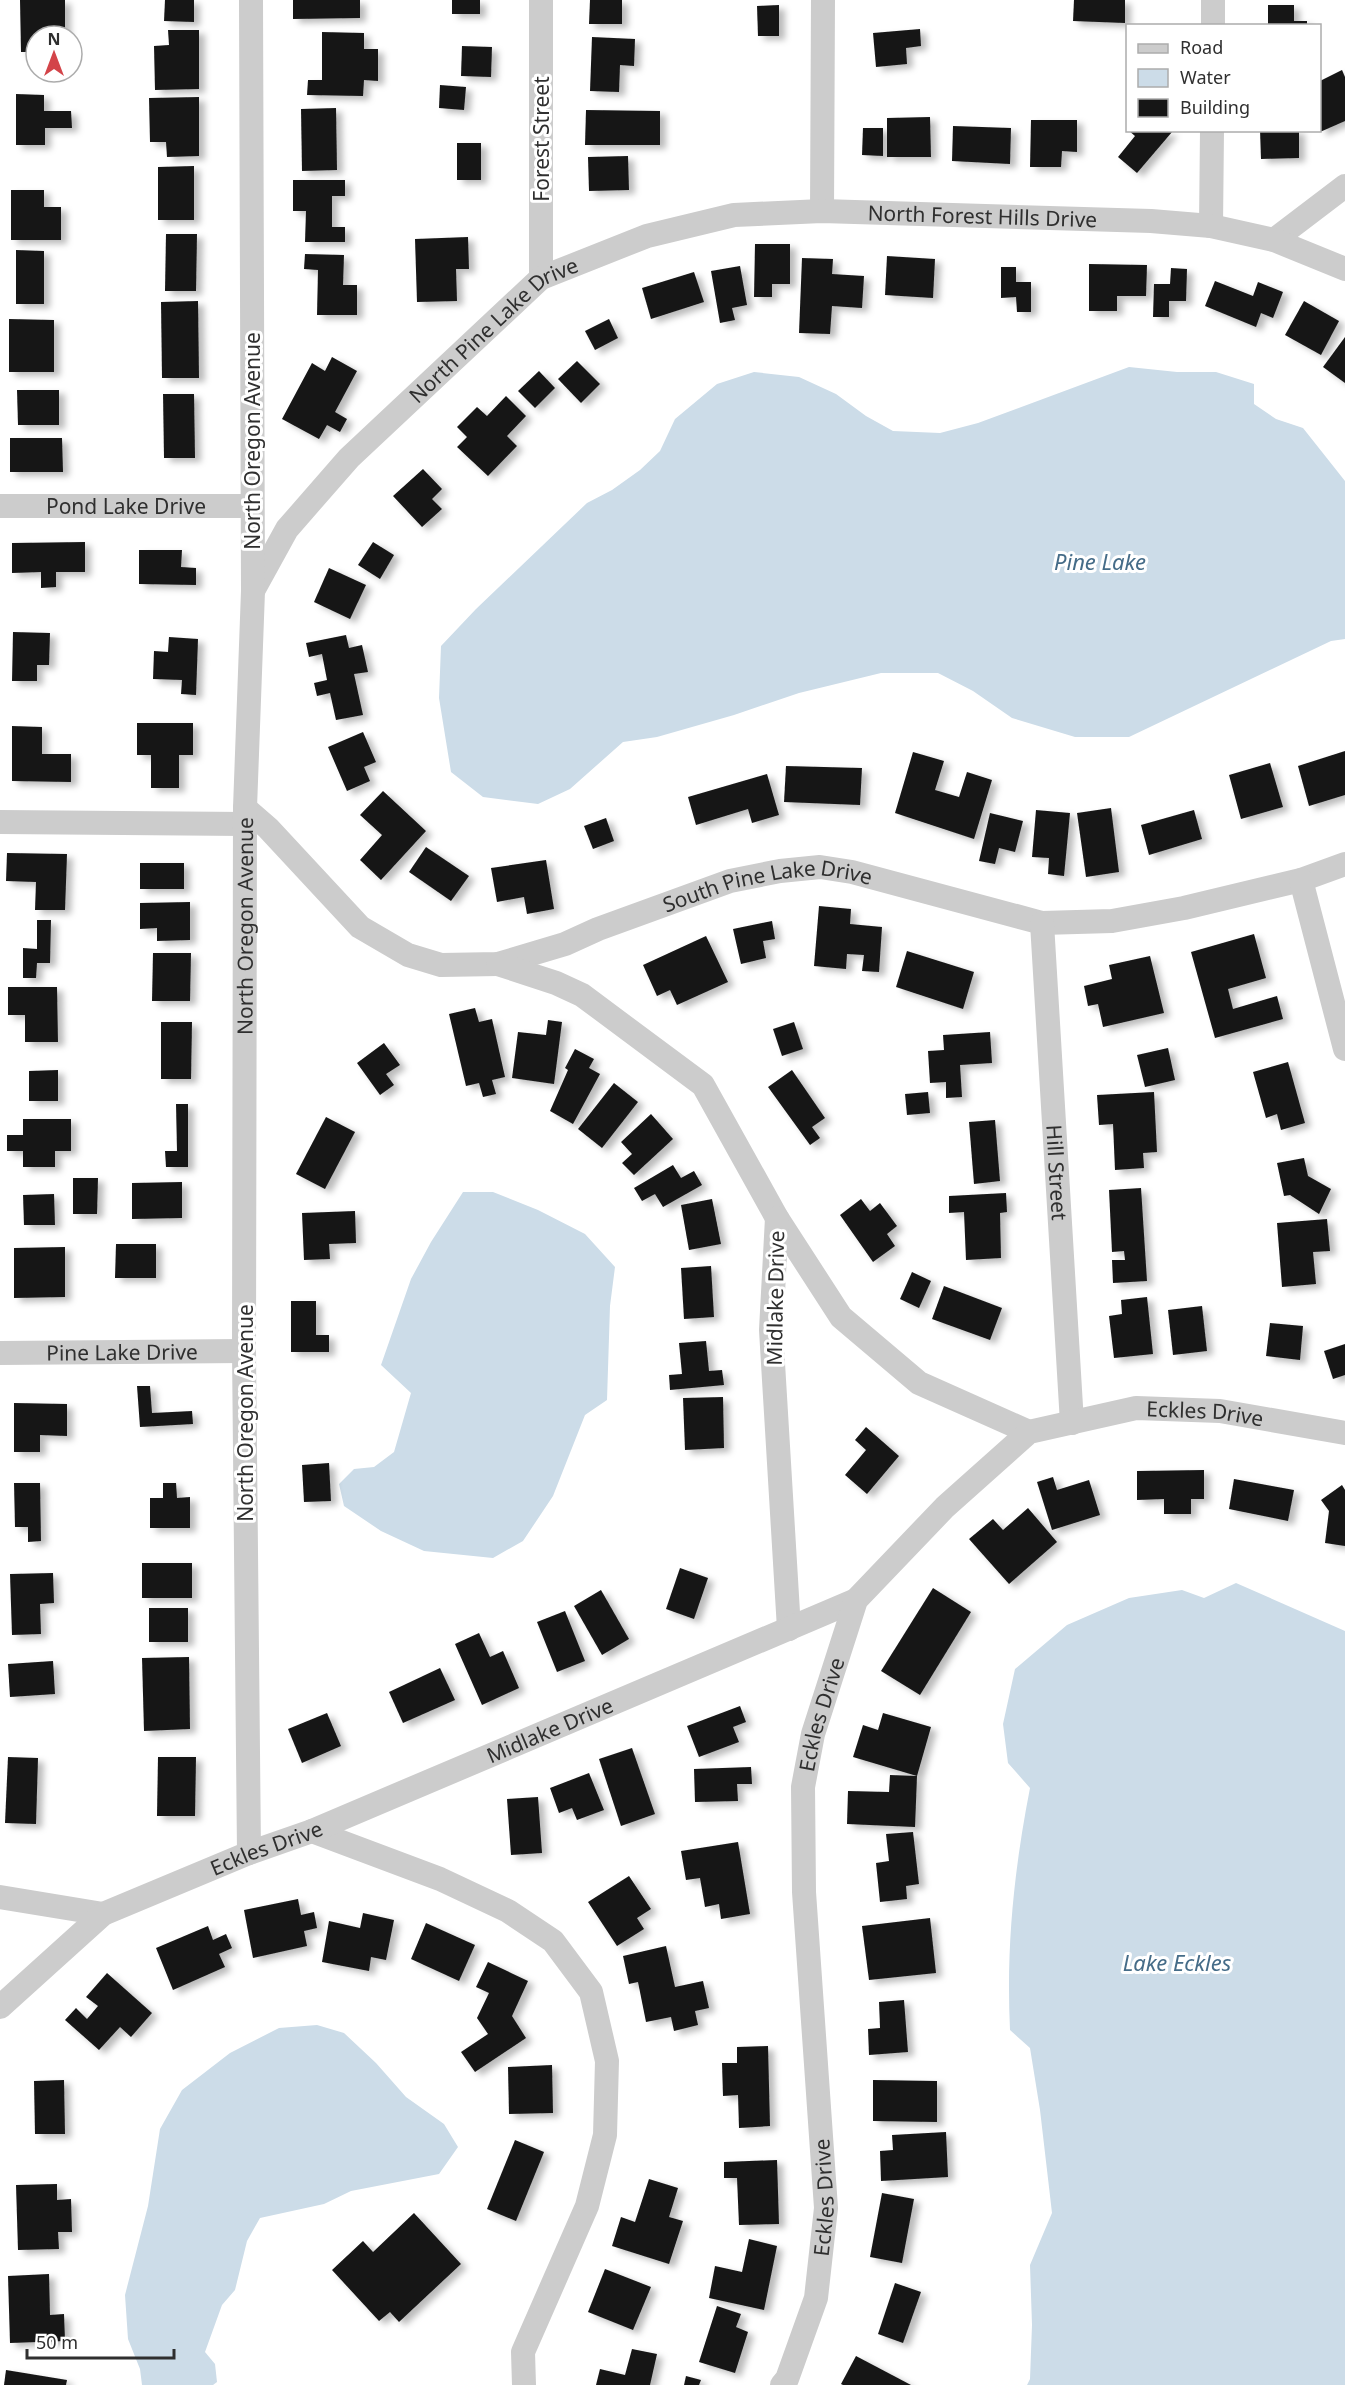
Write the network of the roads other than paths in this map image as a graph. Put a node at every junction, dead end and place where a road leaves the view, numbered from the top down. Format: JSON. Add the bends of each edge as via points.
{"nodes":[{"id":1,"x":251,"y":0,"type":"edge"},
{"id":2,"x":542,"y":0,"type":"edge"},
{"id":3,"x":823,"y":0,"type":"edge"},
{"id":4,"x":1213,"y":0,"type":"edge"},
{"id":5,"x":1213,"y":24,"type":"edge"},
{"id":6,"x":1212,"y":132,"type":"edge"},
{"id":7,"x":1345,"y":186,"type":"edge"},
{"id":8,"x":822,"y":211,"type":"junction"},
{"id":9,"x":1211,"y":226,"type":"junction"},
{"id":10,"x":1274,"y":240,"type":"junction"},
{"id":11,"x":1345,"y":269,"type":"edge"},
{"id":12,"x":541,"y":278,"type":"junction"},
{"id":13,"x":0,"y":506,"type":"edge"},
{"id":14,"x":252,"y":506,"type":"junction"},
{"id":15,"x":253,"y":591,"type":"junction"},
{"id":16,"x":245,"y":816,"type":"junction"},
{"id":17,"x":0,"y":822,"type":"edge"},
{"id":18,"x":1345,"y":864,"type":"edge"},
{"id":19,"x":1301,"y":880,"type":"junction"},
{"id":20,"x":1042,"y":922,"type":"junction"},
{"id":21,"x":498,"y":964,"type":"junction"},
{"id":22,"x":1345,"y":1049,"type":"edge"},
{"id":23,"x":777,"y":1218,"type":"junction"},
{"id":24,"x":244,"y":1351,"type":"junction"},
{"id":25,"x":0,"y":1353,"type":"edge"},
{"id":26,"x":1072,"y":1423,"type":"junction"},
{"id":27,"x":1029,"y":1432,"type":"junction"},
{"id":28,"x":1345,"y":1433,"type":"edge"},
{"id":29,"x":856,"y":1600,"type":"junction"},
{"id":30,"x":789,"y":1629,"type":"junction"},
{"id":31,"x":312,"y":1831,"type":"junction"},
{"id":32,"x":249,"y":1853,"type":"junction"},
{"id":33,"x":0,"y":1897,"type":"edge"},
{"id":34,"x":103,"y":1914,"type":"junction"},
{"id":35,"x":0,"y":2007,"type":"edge"},
{"id":36,"x":524,"y":2385,"type":"edge"},
{"id":37,"x":782,"y":2385,"type":"edge"}],
"edges":[{"from":1,"to":14,"type":"street","name":"North Oregon Avenue"},
{"from":2,"to":12,"type":"street","name":"Forest Street"},
{"from":3,"to":8,"type":"street"},
{"from":4,"to":5,"type":"street"},
{"from":6,"to":9,"type":"street"},
{"from":7,"to":10,"type":"street"},
{"from":8,"to":9,"type":"street","name":"North Forest Hills Drive"},
{"from":8,"to":12,"type":"street","name":"North Pine Lake Drive","via":[[734,215],[647,237]]},
{"from":9,"to":10,"type":"street","name":"North Forest Hills Drive"},
{"from":10,"to":11,"type":"street","name":"North Forest Hills Drive"},
{"from":12,"to":15,"type":"street","name":"North Pine Lake Drive","via":[[349,458],[287,529]]},
{"from":13,"to":14,"type":"street","name":"Pond Lake Drive"},
{"from":14,"to":15,"type":"street","name":"North Oregon Avenue"},
{"from":15,"to":16,"type":"street","name":"North Oregon Avenue"},
{"from":16,"to":17,"type":"street"},
{"from":16,"to":21,"type":"street","name":"South Pine Lake Drive","via":[[268,828],[360,927],[408,955],[441,965]]},
{"from":16,"to":24,"type":"street","name":"North Oregon Avenue"},
{"from":18,"to":19,"type":"street","name":"South Pine Lake Drive"},
{"from":19,"to":20,"type":"street","name":"South Pine Lake Drive","via":[[1112,921]]},
{"from":19,"to":22,"type":"street"},
{"from":20,"to":21,"type":"street","name":"South Pine Lake Drive","via":[[902,884],[820,867],[730,881],[565,944]]},
{"from":20,"to":26,"type":"street","name":"Hill Street"},
{"from":21,"to":23,"type":"street","name":"Midlake Drive","via":[[582,995],[703,1085]]},
{"from":23,"to":27,"type":"street","name":"Midlake Drive","via":[[841,1317],[919,1383]]},
{"from":23,"to":30,"type":"street","name":"Midlake Drive","via":[[771,1330]]},
{"from":24,"to":25,"type":"street","name":"Pine Lake Drive"},
{"from":24,"to":32,"type":"street","name":"North Oregon Avenue"},
{"from":26,"to":27,"type":"street","name":"Eckles Drive"},
{"from":26,"to":28,"type":"street","name":"Eckles Drive","via":[[1136,1408],[1220,1411]]},
{"from":27,"to":29,"type":"street","name":"Eckles Drive","via":[[945,1508]]},
{"from":29,"to":30,"type":"street","name":"Midlake Drive"},
{"from":29,"to":37,"type":"street","name":"Eckles Drive","via":[[813,1734],[803,1787],[804,1892],[826,2208],[816,2298]]},
{"from":30,"to":31,"type":"street","name":"Midlake Drive"},
{"from":31,"to":32,"type":"street","name":"Eckles Drive"},
{"from":31,"to":36,"type":"street","name":"Eckles Drive","via":[[440,1879],[508,1911],[553,1941],[591,1992],[607,2061],[605,2135],[587,2206],[524,2352]]},
{"from":32,"to":34,"type":"street","name":"Eckles Drive"},
{"from":33,"to":34,"type":"street"},
{"from":34,"to":35,"type":"street","name":"Eckles Drive"}]}
